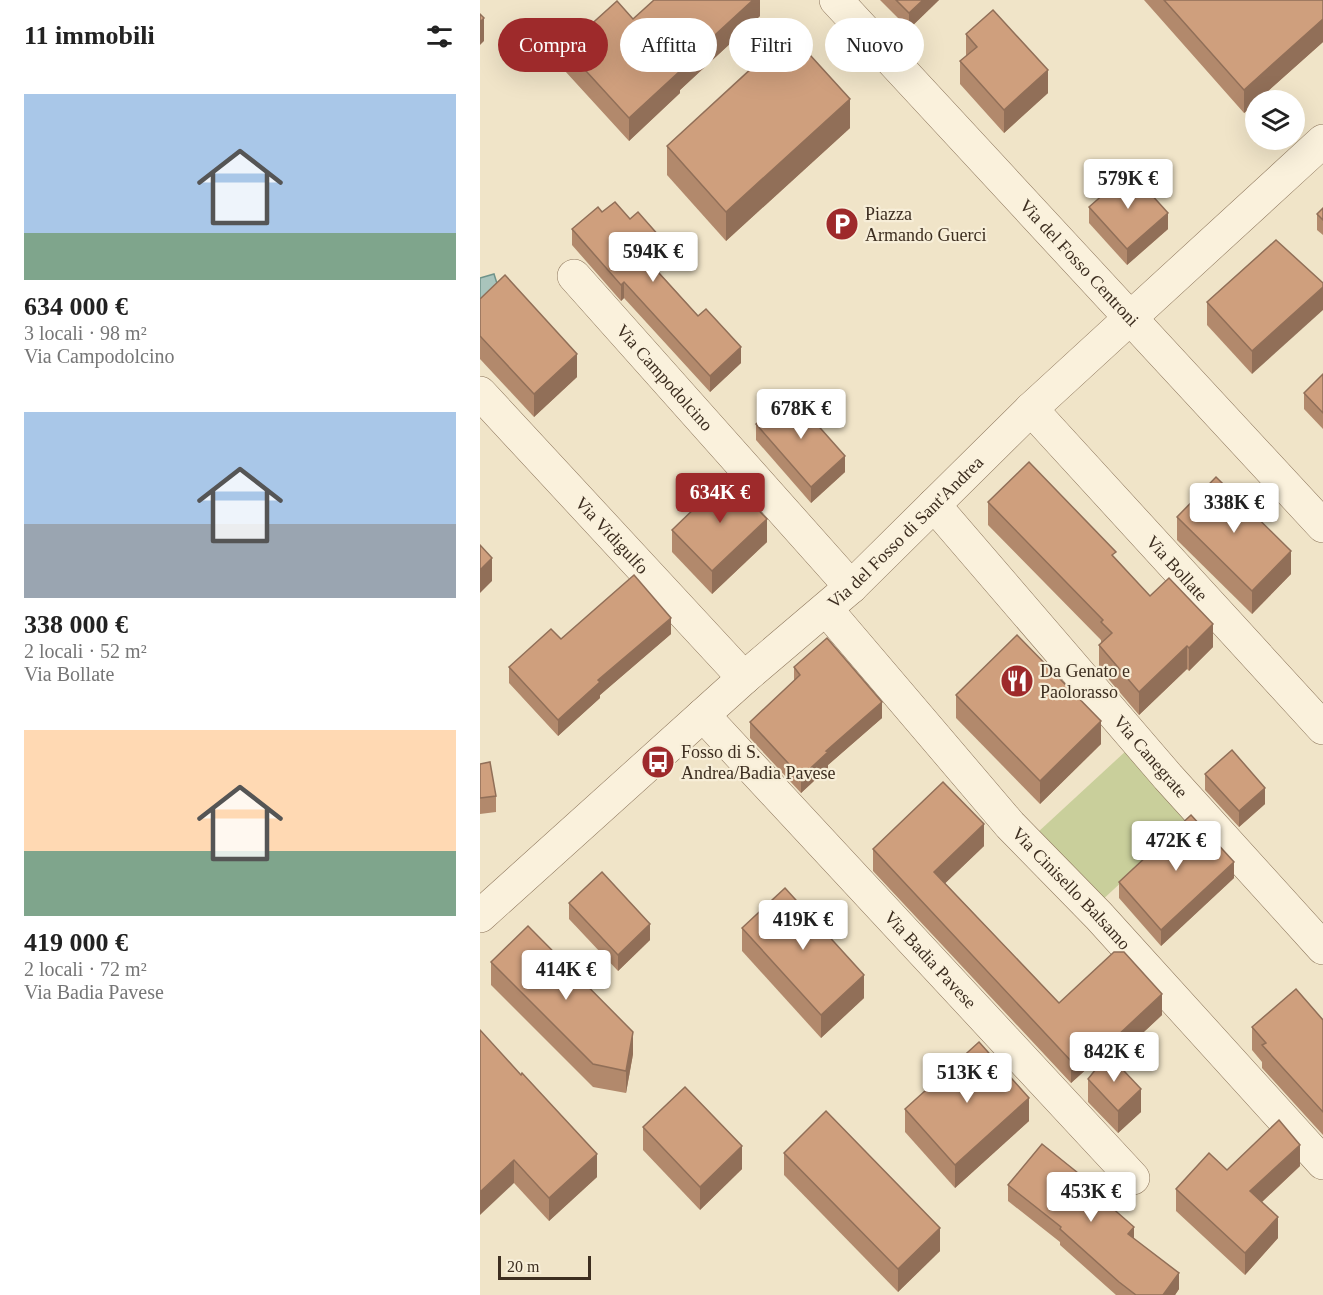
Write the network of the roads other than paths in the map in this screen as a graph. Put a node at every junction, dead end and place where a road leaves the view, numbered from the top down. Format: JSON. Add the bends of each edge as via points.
{"nodes":[{"id":1,"x":836,"y":0,"type":"edge"},
{"id":2,"x":1323,"y":141,"type":"edge"},
{"id":3,"x":574,"y":276,"type":"dead end"},
{"id":4,"x":1130,"y":317,"type":"junction"},
{"id":5,"x":480,"y":393,"type":"edge"},
{"id":6,"x":1031,"y":408,"type":"junction"},
{"id":7,"x":934,"y":505,"type":"junction"},
{"id":8,"x":1323,"y":526,"type":"edge"},
{"id":9,"x":851,"y":587,"type":"junction"},
{"id":10,"x":826,"y":609,"type":"junction"},
{"id":11,"x":744,"y":678,"type":"junction"},
{"id":12,"x":703,"y":715,"type":"junction"},
{"id":13,"x":1323,"y":728,"type":"edge"},
{"id":14,"x":480,"y":916,"type":"edge"},
{"id":15,"x":1323,"y":948,"type":"edge"},
{"id":16,"x":1323,"y":1163,"type":"edge"},
{"id":17,"x":1134,"y":1178,"type":"dead end"}],
"edges":[{"from":1,"to":4,"type":"street","name":"Via del Fosso Centroni"},
{"from":2,"to":4,"type":"street","name":"Via del Fosso di Sant'Andrea"},
{"from":3,"to":9,"type":"street","name":"Via Campodolcino"},
{"from":4,"to":6,"type":"street","name":"Via del Fosso di Sant'Andrea"},
{"from":4,"to":8,"type":"street","name":"Via del Fosso Centroni"},
{"from":5,"to":11,"type":"street","name":"Via Vidigulfo"},
{"from":6,"to":7,"type":"street","name":"Via del Fosso di Sant'Andrea"},
{"from":6,"to":13,"type":"street","name":"Via Bollate"},
{"from":7,"to":9,"type":"street","name":"Via del Fosso di Sant'Andrea"},
{"from":7,"to":15,"type":"street","name":"Via Canegrate","via":[[1168,777]]},
{"from":9,"to":10,"type":"street","name":"Via del Fosso di Sant'Andrea"},
{"from":10,"to":11,"type":"street","name":"Via del Fosso di Sant'Andrea"},
{"from":10,"to":16,"type":"street","name":"Via Cinisello Balsamo","via":[[1010,825],[1099,916]]},
{"from":11,"to":12,"type":"street","name":"Via del Fosso di Sant'Andrea"},
{"from":12,"to":14,"type":"street","name":"Via del Fosso di Sant'Andrea"},
{"from":12,"to":17,"type":"street","name":"Via Badia Pavese"}]}
